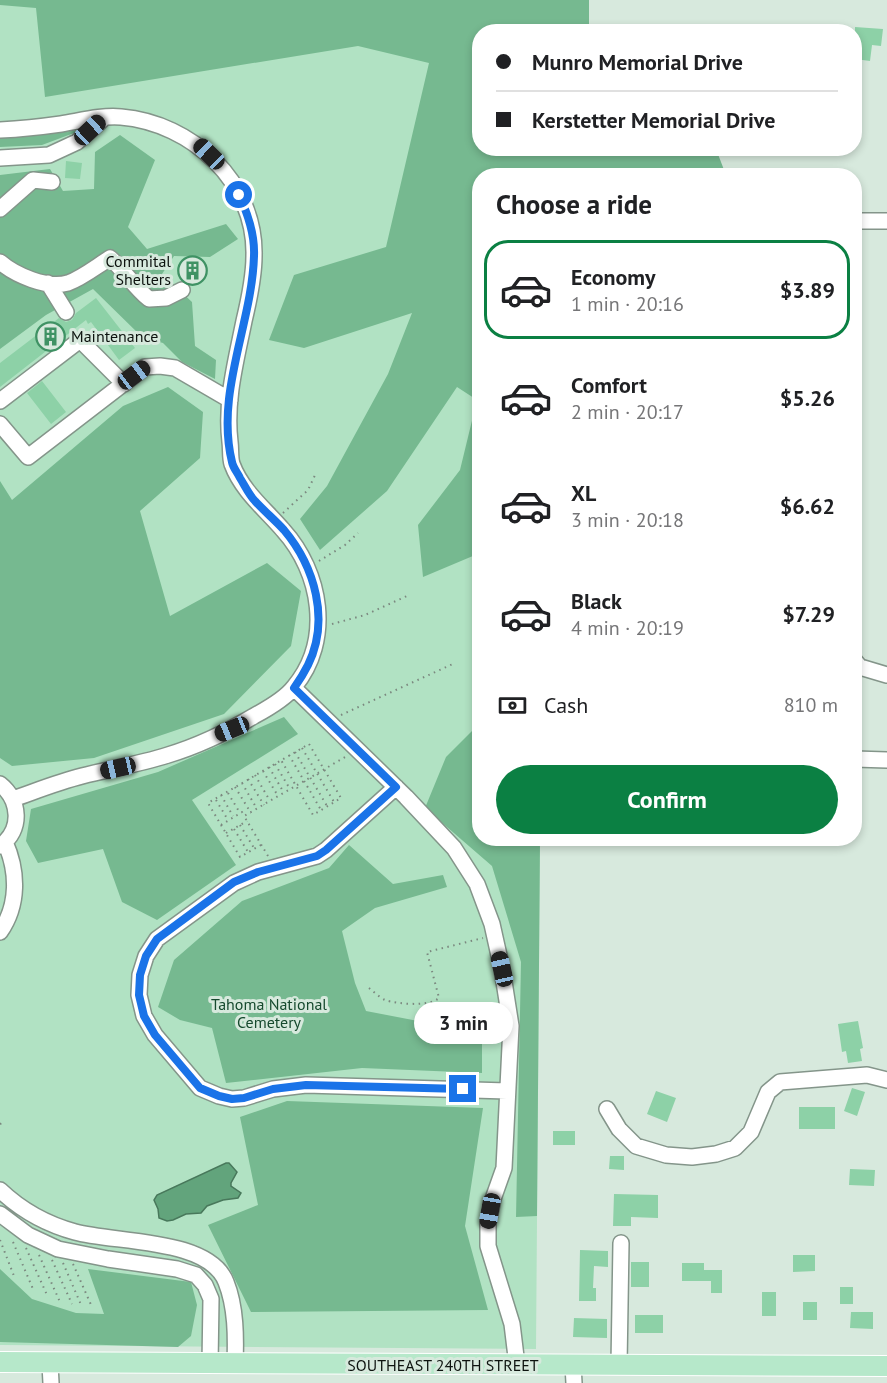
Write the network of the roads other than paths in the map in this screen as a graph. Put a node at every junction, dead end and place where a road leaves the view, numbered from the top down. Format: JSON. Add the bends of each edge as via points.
{"nodes":[{"id":1,"x":104,"y":118,"type":"junction"},
{"id":2,"x":0,"y":130,"type":"edge"},
{"id":3,"x":0,"y":158,"type":"edge"},
{"id":4,"x":52,"y":182,"type":"dead end"},
{"id":5,"x":0,"y":209,"type":"edge"},
{"id":6,"x":862,"y":221,"type":"edge"},
{"id":7,"x":887,"y":221,"type":"edge"},
{"id":8,"x":0,"y":262,"type":"edge"},
{"id":9,"x":48,"y":283,"type":"junction"},
{"id":10,"x":182,"y":290,"type":"dead end"},
{"id":11,"x":66,"y":312,"type":"dead end"},
{"id":12,"x":123,"y":384,"type":"junction"},
{"id":13,"x":230,"y":400,"type":"junction"},
{"id":14,"x":0,"y":401,"type":"edge"},
{"id":15,"x":0,"y":424,"type":"edge"},
{"id":16,"x":862,"y":668,"type":"edge"},
{"id":17,"x":887,"y":675,"type":"edge"},
{"id":18,"x":294,"y":688,"type":"junction"},
{"id":19,"x":862,"y":759,"type":"edge"},
{"id":20,"x":887,"y":760,"type":"edge"},
{"id":21,"x":0,"y":784,"type":"edge"},
{"id":22,"x":396,"y":787,"type":"junction"},
{"id":23,"x":13,"y":799,"type":"junction"},
{"id":24,"x":2,"y":844,"type":"edge"},
{"id":25,"x":0,"y":932,"type":"edge"},
{"id":26,"x":887,"y":1080,"type":"edge"},
{"id":27,"x":507,"y":1091,"type":"junction"},
{"id":28,"x":607,"y":1109,"type":"dead end"},
{"id":29,"x":0,"y":1190,"type":"edge"},
{"id":30,"x":1,"y":1215,"type":"edge"},
{"id":31,"x":125,"y":1241,"type":"junction"},
{"id":32,"x":621,"y":1243,"type":"dead end"},
{"id":33,"x":124,"y":1261,"type":"junction"},
{"id":34,"x":211,"y":1321,"type":"junction"},
{"id":35,"x":234,"y":1322,"type":"junction"},
{"id":36,"x":0,"y":1362,"type":"edge"},
{"id":37,"x":210,"y":1364,"type":"junction"},
{"id":38,"x":235,"y":1364,"type":"junction"},
{"id":39,"x":517,"y":1365,"type":"junction"},
{"id":40,"x":619,"y":1365,"type":"junction"},
{"id":41,"x":887,"y":1366,"type":"edge"},
{"id":42,"x":50,"y":1373,"type":"edge"},
{"id":43,"x":574,"y":1374,"type":"edge"}],
"edges":[{"from":1,"to":2,"type":"street"},
{"from":1,"to":3,"type":"street","via":[[77,142],[49,154]]},
{"from":1,"to":13,"type":"street","via":[[151,121],[199,145],[233,183],[244,206],[255,254]]},
{"from":4,"to":5,"type":"street","via":[[33,180]]},
{"from":6,"to":7,"type":"street"},
{"from":8,"to":9,"type":"street","via":[[22,275]]},
{"from":9,"to":10,"type":"street","via":[[67,283],[110,258],[149,299],[166,298]]},
{"from":9,"to":11,"type":"street"},
{"from":12,"to":13,"type":"street","via":[[145,367],[175,368]]},
{"from":12,"to":14,"type":"street","via":[[80,340]]},
{"from":12,"to":15,"type":"street","via":[[28,457]]},
{"from":13,"to":18,"type":"street","via":[[232,464],[253,500],[302,555],[314,581],[319,615],[316,642],[309,664]]},
{"from":16,"to":17,"type":"street"},
{"from":18,"to":22,"type":"street"},
{"from":18,"to":23,"type":"street","via":[[232,729],[170,755],[80,776]]},
{"from":19,"to":20,"type":"street"},
{"from":21,"to":23,"type":"street"},
{"from":22,"to":27,"type":"street","via":[[454,848],[477,884],[495,935],[511,1026]]},
{"from":22,"to":27,"type":"street","via":[[317,856],[234,882],[157,939],[140,975],[144,1016],[200,1088],[232,1099],[306,1085]]},
{"from":23,"to":24,"type":"street","via":[[16,822]]},
{"from":24,"to":25,"type":"street","via":[[12,858],[15,879],[14,900]]},
{"from":26,"to":28,"type":"street","via":[[867,1075],[780,1082],[768,1092],[751,1132],[735,1148],[692,1157],[666,1155],[636,1146]]},
{"from":27,"to":39,"type":"street","via":[[504,1168],[488,1223],[488,1246],[512,1324]]},
{"from":29,"to":31,"type":"street","via":[[37,1219],[76,1232]]},
{"from":30,"to":33,"type":"street","via":[[49,1244]]},
{"from":31,"to":33,"type":"street"},
{"from":31,"to":35,"type":"street","via":[[174,1246],[214,1264],[226,1280]]},
{"from":32,"to":40,"type":"street"},
{"from":33,"to":34,"type":"street","via":[[196,1275],[211,1299]]},
{"from":34,"to":35,"type":"street"},
{"from":34,"to":37,"type":"street"},
{"from":35,"to":38,"type":"street"},
{"from":36,"to":42,"type":"main road","name":"SOUTHEAST 240TH STREET"},
{"from":37,"to":38,"type":"main road","name":"SOUTHEAST 240TH STREET"},
{"from":37,"to":42,"type":"main road","name":"SOUTHEAST 240TH STREET"},
{"from":38,"to":39,"type":"main road","name":"SOUTHEAST 240TH STREET"},
{"from":39,"to":43,"type":"main road","name":"SOUTHEAST 240TH STREET"},
{"from":40,"to":41,"type":"main road","name":"SOUTHEAST 240TH STREET"},
{"from":40,"to":43,"type":"main road","name":"SOUTHEAST 240TH STREET"}]}
